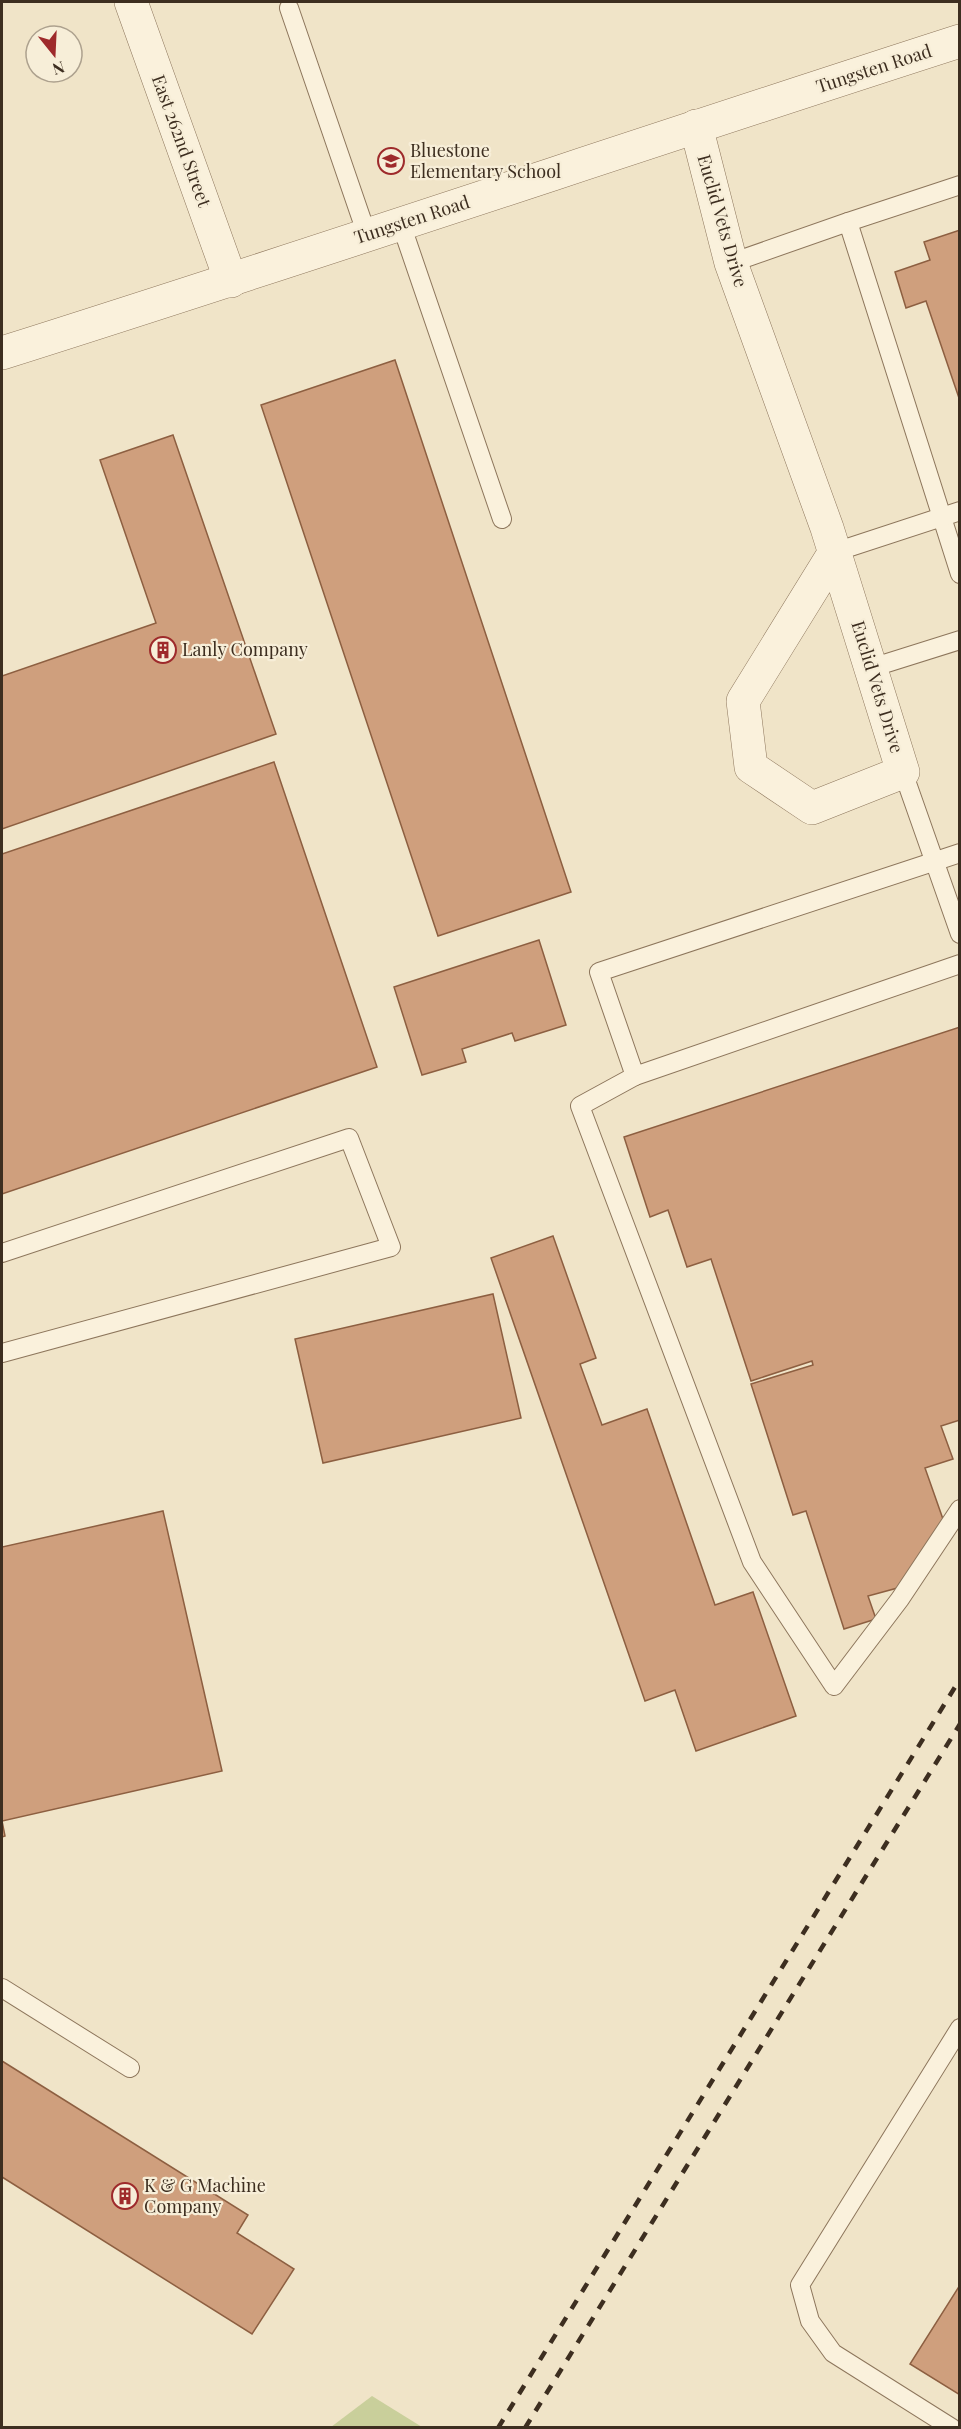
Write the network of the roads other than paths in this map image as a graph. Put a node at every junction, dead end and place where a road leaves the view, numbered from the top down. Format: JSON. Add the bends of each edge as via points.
{"nodes":[{"id":1,"x":131,"y":2,"type":"edge"},
{"id":2,"x":289,"y":8,"type":"dead end"},
{"id":3,"x":960,"y":42,"type":"edge"},
{"id":4,"x":696,"y":126,"type":"junction"},
{"id":5,"x":960,"y":184,"type":"edge"},
{"id":6,"x":848,"y":222,"type":"junction"},
{"id":7,"x":401,"y":224,"type":"junction"},
{"id":8,"x":367,"y":235,"type":"junction"},
{"id":9,"x":731,"y":263,"type":"junction"},
{"id":10,"x":231,"y":281,"type":"junction"},
{"id":11,"x":2,"y":353,"type":"edge"},
{"id":12,"x":960,"y":511,"type":"edge"},
{"id":13,"x":942,"y":517,"type":"junction"},
{"id":14,"x":502,"y":519,"type":"dead end"},
{"id":15,"x":835,"y":552,"type":"junction"},
{"id":16,"x":960,"y":574,"type":"edge"},
{"id":17,"x":960,"y":640,"type":"edge"},
{"id":18,"x":872,"y":668,"type":"junction"},
{"id":19,"x":903,"y":772,"type":"junction"},
{"id":20,"x":960,"y":853,"type":"edge"},
{"id":21,"x":934,"y":862,"type":"junction"},
{"id":22,"x":960,"y":934,"type":"edge"},
{"id":23,"x":960,"y":964,"type":"edge"},
{"id":24,"x":635,"y":1076,"type":"junction"},
{"id":25,"x":2,"y":1252,"type":"edge"},
{"id":26,"x":2,"y":1353,"type":"edge"},
{"id":27,"x":960,"y":1509,"type":"edge"},
{"id":28,"x":2,"y":1988,"type":"edge"},
{"id":29,"x":960,"y":2028,"type":"edge"},
{"id":30,"x":130,"y":2068,"type":"dead end"},
{"id":31,"x":952,"y":2427,"type":"edge"}],
"edges":[{"from":1,"to":10,"type":"street","name":"East 262nd Street"},
{"from":2,"to":8,"type":"lane"},
{"from":3,"to":4,"type":"street","name":"Tungsten Road"},
{"from":4,"to":7,"type":"street","name":"Tungsten Road"},
{"from":4,"to":9,"type":"street","name":"Euclid Vets Drive"},
{"from":5,"to":6,"type":"lane"},
{"from":6,"to":9,"type":"lane"},
{"from":6,"to":13,"type":"lane"},
{"from":7,"to":8,"type":"street","name":"Tungsten Road"},
{"from":7,"to":14,"type":"lane"},
{"from":8,"to":10,"type":"street","name":"Tungsten Road"},
{"from":9,"to":15,"type":"street","name":"Euclid Vets Drive"},
{"from":10,"to":11,"type":"street","name":"Tungsten Road"},
{"from":12,"to":13,"type":"lane"},
{"from":13,"to":15,"type":"lane"},
{"from":13,"to":16,"type":"lane"},
{"from":15,"to":18,"type":"street","name":"Euclid Vets Drive"},
{"from":15,"to":19,"type":"street","name":"Euclid Vets Drive","via":[[743,701],[751,767],[812,808]]},
{"from":17,"to":18,"type":"lane"},
{"from":18,"to":19,"type":"street","name":"Euclid Vets Drive"},
{"from":19,"to":21,"type":"lane"},
{"from":20,"to":21,"type":"lane"},
{"from":21,"to":22,"type":"lane"},
{"from":21,"to":24,"type":"lane","via":[[599,972]]},
{"from":23,"to":24,"type":"lane"},
{"from":24,"to":27,"type":"lane","via":[[580,1106],[752,1562],[834,1686],[900,1599]]},
{"from":25,"to":26,"type":"lane","via":[[349,1138],[391,1247]]},
{"from":28,"to":30,"type":"lane"},
{"from":29,"to":31,"type":"lane","via":[[800,2285],[810,2321],[833,2353]]}]}
